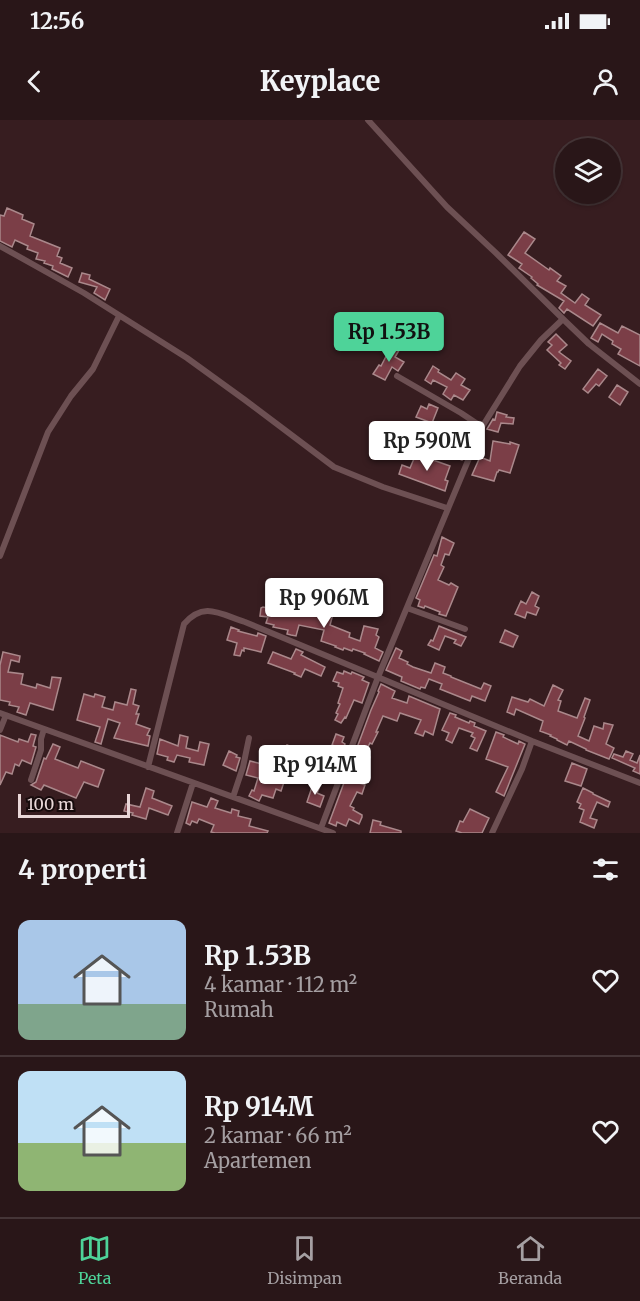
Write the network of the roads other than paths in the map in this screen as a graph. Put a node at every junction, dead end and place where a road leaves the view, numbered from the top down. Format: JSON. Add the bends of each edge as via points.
{"nodes":[{"id":1,"x":368,"y":120,"type":"edge"},
{"id":2,"x":0,"y":246,"type":"edge"},
{"id":3,"x":119,"y":316,"type":"junction"},
{"id":4,"x":563,"y":319,"type":"junction"},
{"id":5,"x":397,"y":376,"type":"dead end"},
{"id":6,"x":640,"y":384,"type":"edge"},
{"id":7,"x":482,"y":427,"type":"junction"},
{"id":8,"x":447,"y":508,"type":"junction"},
{"id":9,"x":0,"y":556,"type":"edge"},
{"id":10,"x":406,"y":608,"type":"junction"},
{"id":11,"x":465,"y":629,"type":"dead end"},
{"id":12,"x":378,"y":677,"type":"junction"},
{"id":13,"x":3,"y":714,"type":"edge"},
{"id":14,"x":44,"y":729,"type":"junction"},
{"id":15,"x":0,"y":730,"type":"edge"},
{"id":16,"x":249,"y":738,"type":"dead end"},
{"id":17,"x":532,"y":741,"type":"junction"},
{"id":18,"x":148,"y":766,"type":"junction"},
{"id":19,"x":31,"y":780,"type":"dead end"},
{"id":20,"x":193,"y":783,"type":"junction"},
{"id":21,"x":640,"y":783,"type":"edge"},
{"id":22,"x":233,"y":797,"type":"junction"},
{"id":23,"x":321,"y":828,"type":"junction"},
{"id":24,"x":177,"y":833,"type":"edge"},
{"id":25,"x":333,"y":833,"type":"edge"},
{"id":26,"x":492,"y":833,"type":"edge"}],
"edges":[{"from":1,"to":4,"type":"street","via":[[447,207]]},
{"from":2,"to":3,"type":"street"},
{"from":3,"to":8,"type":"street","via":[[205,371],[334,467]]},
{"from":3,"to":9,"type":"street","via":[[93,369],[48,432]]},
{"from":4,"to":6,"type":"street"},
{"from":4,"to":7,"type":"street","via":[[520,366]]},
{"from":5,"to":7,"type":"street"},
{"from":7,"to":8,"type":"street"},
{"from":8,"to":10,"type":"street"},
{"from":10,"to":11,"type":"street"},
{"from":10,"to":12,"type":"street"},
{"from":12,"to":17,"type":"street"},
{"from":12,"to":18,"type":"street","via":[[245,622],[209,610],[197,612],[184,624]]},
{"from":12,"to":23,"type":"street"},
{"from":13,"to":14,"type":"street"},
{"from":13,"to":15,"type":"street"},
{"from":14,"to":18,"type":"street"},
{"from":14,"to":19,"type":"street"},
{"from":16,"to":22,"type":"street"},
{"from":17,"to":21,"type":"street"},
{"from":17,"to":26,"type":"street"},
{"from":18,"to":20,"type":"street"},
{"from":20,"to":22,"type":"street"},
{"from":20,"to":24,"type":"street"},
{"from":22,"to":23,"type":"street"},
{"from":23,"to":25,"type":"street"}]}
